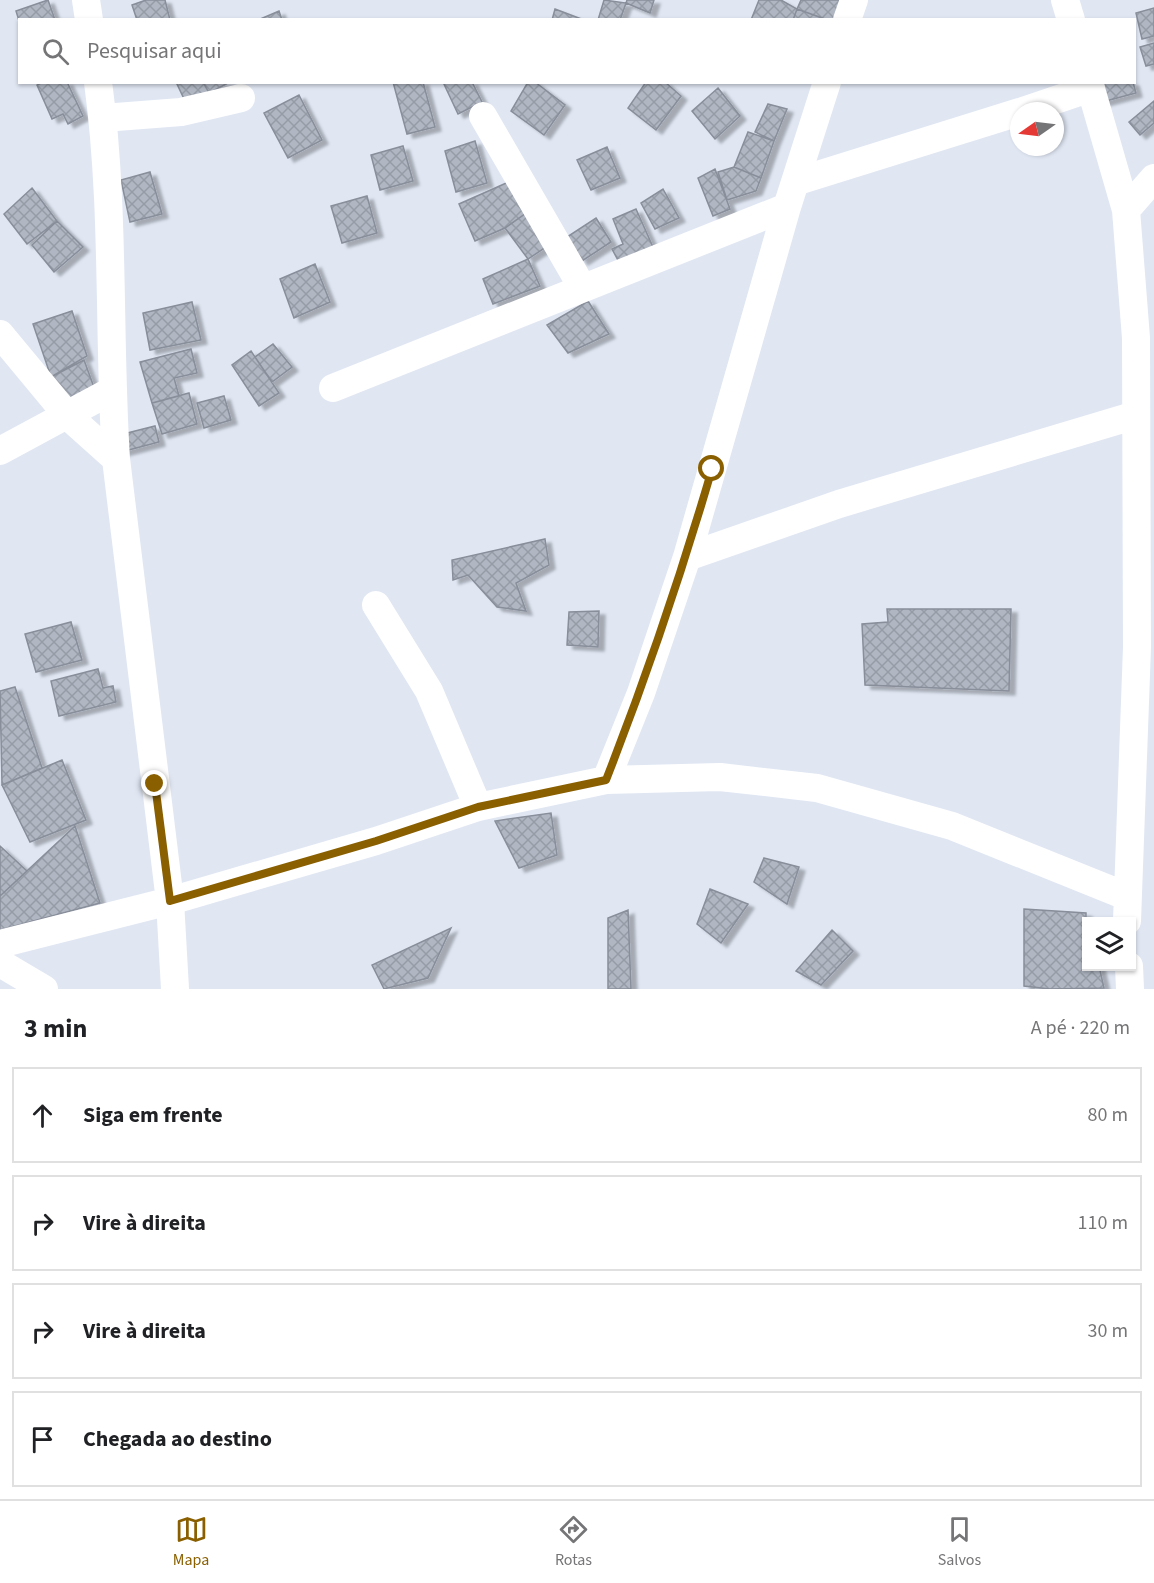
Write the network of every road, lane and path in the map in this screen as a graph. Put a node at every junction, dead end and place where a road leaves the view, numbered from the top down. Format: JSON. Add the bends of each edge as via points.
{"nodes":[{"id":1,"x":86,"y":0,"type":"edge"},
{"id":2,"x":854,"y":0,"type":"edge"},
{"id":3,"x":1065,"y":0,"type":"edge"},
{"id":4,"x":89,"y":18,"type":"edge"},
{"id":5,"x":848,"y":18,"type":"edge"},
{"id":6,"x":1070,"y":18,"type":"edge"},
{"id":7,"x":98,"y":84,"type":"edge"},
{"id":8,"x":826,"y":84,"type":"edge"},
{"id":9,"x":1090,"y":85,"type":"edge"},
{"id":10,"x":241,"y":98,"type":"dead end"},
{"id":11,"x":1046,"y":102,"type":"edge"},
{"id":12,"x":1010,"y":115,"type":"edge"},
{"id":13,"x":483,"y":116,"type":"dead end"},
{"id":14,"x":103,"y":118,"type":"junction"},
{"id":15,"x":1154,"y":178,"type":"edge"},
{"id":16,"x":791,"y":194,"type":"junction"},
{"id":17,"x":1126,"y":210,"type":"junction"},
{"id":18,"x":1142,"y":252,"type":"edge"},
{"id":19,"x":582,"y":287,"type":"junction"},
{"id":20,"x":0,"y":334,"type":"edge"},
{"id":21,"x":333,"y":388,"type":"dead end"},
{"id":22,"x":111,"y":391,"type":"junction"},
{"id":23,"x":1136,"y":415,"type":"junction"},
{"id":24,"x":68,"y":416,"type":"junction"},
{"id":25,"x":0,"y":451,"type":"edge"},
{"id":26,"x":116,"y":459,"type":"junction"},
{"id":27,"x":687,"y":557,"type":"junction"},
{"id":28,"x":376,"y":604,"type":"dead end"},
{"id":29,"x":1145,"y":646,"type":"edge"},
{"id":30,"x":606,"y":780,"type":"junction"},
{"id":31,"x":478,"y":807,"type":"junction"},
{"id":32,"x":170,"y":901,"type":"junction"},
{"id":33,"x":1127,"y":909,"type":"edge"},
{"id":34,"x":0,"y":944,"type":"edge"},
{"id":35,"x":0,"y":963,"type":"edge"},
{"id":36,"x":1129,"y":971,"type":"edge"},
{"id":37,"x":44,"y":989,"type":"edge"},
{"id":38,"x":175,"y":989,"type":"edge"},
{"id":39,"x":1130,"y":989,"type":"edge"}],
"edges":[{"from":1,"to":4,"type":"street"},
{"from":2,"to":5,"type":"street"},
{"from":3,"to":6,"type":"street"},
{"from":7,"to":14,"type":"street"},
{"from":8,"to":16,"type":"street"},
{"from":9,"to":11,"type":"street"},
{"from":9,"to":17,"type":"street"},
{"from":10,"to":14,"type":"street","via":[[181,112]]},
{"from":12,"to":16,"type":"street"},
{"from":13,"to":19,"type":"street"},
{"from":14,"to":22,"type":"street","via":[[109,178]]},
{"from":15,"to":17,"type":"street"},
{"from":16,"to":19,"type":"street"},
{"from":16,"to":27,"type":"street"},
{"from":17,"to":18,"type":"street"},
{"from":18,"to":23,"type":"street"},
{"from":19,"to":21,"type":"street"},
{"from":20,"to":24,"type":"street"},
{"from":22,"to":24,"type":"street"},
{"from":22,"to":26,"type":"street"},
{"from":23,"to":27,"type":"street","via":[[839,504]]},
{"from":23,"to":29,"type":"street"},
{"from":24,"to":25,"type":"street"},
{"from":24,"to":26,"type":"street"},
{"from":26,"to":32,"type":"street"},
{"from":27,"to":30,"type":"street"},
{"from":28,"to":31,"type":"street","via":[[429,691]]},
{"from":29,"to":33,"type":"street"},
{"from":30,"to":31,"type":"street"},
{"from":30,"to":33,"type":"street","via":[[720,777],[817,788],[952,826]]},
{"from":31,"to":32,"type":"street"},
{"from":32,"to":34,"type":"street"},
{"from":32,"to":38,"type":"street"},
{"from":35,"to":37,"type":"street"},
{"from":36,"to":39,"type":"street"}]}
